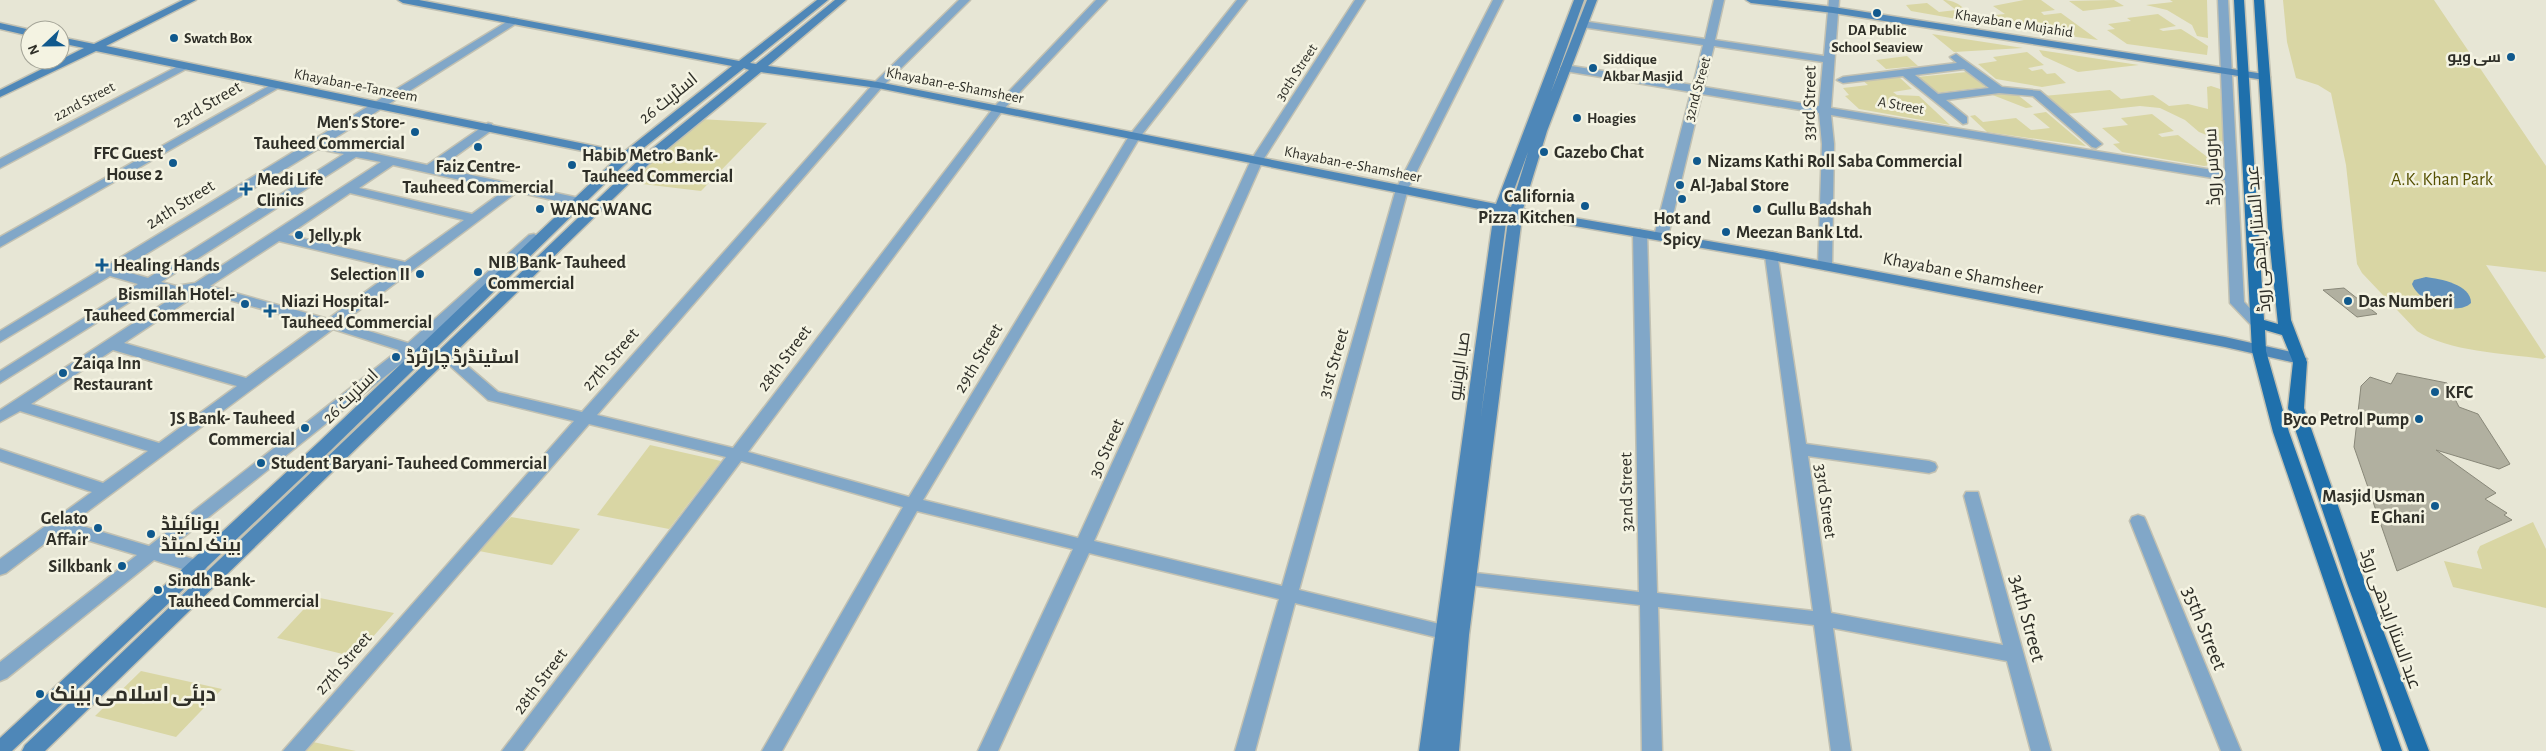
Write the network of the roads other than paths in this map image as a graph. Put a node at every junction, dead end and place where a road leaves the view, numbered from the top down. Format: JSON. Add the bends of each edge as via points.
{"nodes":[{"id":1,"x":179,"y":0,"type":"edge"},
{"id":2,"x":191,"y":0,"type":"edge"},
{"id":3,"x":403,"y":0,"type":"edge"},
{"id":4,"x":823,"y":0,"type":"edge"},
{"id":5,"x":841,"y":0,"type":"edge"},
{"id":6,"x":965,"y":0,"type":"edge"},
{"id":7,"x":1102,"y":0,"type":"edge"},
{"id":8,"x":1242,"y":0,"type":"edge"},
{"id":9,"x":1360,"y":0,"type":"edge"},
{"id":10,"x":1498,"y":0,"type":"edge"},
{"id":11,"x":1579,"y":0,"type":"edge"},
{"id":12,"x":1592,"y":0,"type":"edge"},
{"id":13,"x":1719,"y":0,"type":"edge"},
{"id":14,"x":1750,"y":0,"type":"edge"},
{"id":15,"x":2223,"y":0,"type":"edge"},
{"id":16,"x":2239,"y":0,"type":"edge"},
{"id":17,"x":2259,"y":0,"type":"edge"},
{"id":18,"x":1834,"y":5,"type":"edge"},
{"id":19,"x":513,"y":21,"type":"junction"},
{"id":20,"x":1582,"y":24,"type":"junction"},
{"id":21,"x":1,"y":27,"type":"edge"},
{"id":22,"x":20,"y":31,"type":"edge"},
{"id":23,"x":70,"y":42,"type":"edge"},
{"id":24,"x":1710,"y":42,"type":"junction"},
{"id":25,"x":91,"y":46,"type":"junction"},
{"id":26,"x":70,"y":54,"type":"edge"},
{"id":27,"x":1956,"y":57,"type":"dead end"},
{"id":28,"x":1829,"y":60,"type":"junction"},
{"id":29,"x":740,"y":64,"type":"junction"},
{"id":30,"x":1967,"y":65,"type":"junction"},
{"id":31,"x":184,"y":66,"type":"junction"},
{"id":32,"x":759,"y":68,"type":"junction"},
{"id":33,"x":1566,"y":68,"type":"junction"},
{"id":34,"x":35,"y":70,"type":"edge"},
{"id":35,"x":2225,"y":70,"type":"junction"},
{"id":36,"x":1906,"y":73,"type":"junction"},
{"id":37,"x":2242,"y":73,"type":"junction"},
{"id":38,"x":2264,"y":77,"type":"junction"},
{"id":39,"x":1843,"y":80,"type":"dead end"},
{"id":40,"x":276,"y":85,"type":"junction"},
{"id":41,"x":878,"y":85,"type":"junction"},
{"id":42,"x":0,"y":87,"type":"edge"},
{"id":43,"x":1699,"y":90,"type":"junction"},
{"id":44,"x":1999,"y":90,"type":"junction"},
{"id":45,"x":0,"y":94,"type":"edge"},
{"id":46,"x":1936,"y":98,"type":"junction"},
{"id":47,"x":381,"y":106,"type":"junction"},
{"id":48,"x":999,"y":108,"type":"junction"},
{"id":49,"x":1825,"y":109,"type":"junction"},
{"id":50,"x":1963,"y":120,"type":"dead end"},
{"id":51,"x":488,"y":127,"type":"junction"},
{"id":52,"x":1135,"y":136,"type":"junction"},
{"id":53,"x":314,"y":144,"type":"junction"},
{"id":54,"x":2096,"y":144,"type":"dead end"},
{"id":55,"x":354,"y":153,"type":"junction"},
{"id":56,"x":626,"y":156,"type":"junction"},
{"id":57,"x":646,"y":160,"type":"junction"},
{"id":58,"x":1258,"y":160,"type":"junction"},
{"id":59,"x":391,"y":161,"type":"junction"},
{"id":60,"x":0,"y":164,"type":"edge"},
{"id":61,"x":429,"y":169,"type":"junction"},
{"id":62,"x":2231,"y":177,"type":"junction"},
{"id":63,"x":515,"y":188,"type":"junction"},
{"id":64,"x":1402,"y":189,"type":"junction"},
{"id":65,"x":348,"y":190,"type":"junction"},
{"id":66,"x":578,"y":201,"type":"junction"},
{"id":67,"x":1508,"y":211,"type":"junction"},
{"id":68,"x":474,"y":218,"type":"junction"},
{"id":69,"x":1640,"y":233,"type":"junction"},
{"id":70,"x":276,"y":236,"type":"junction"},
{"id":71,"x":1661,"y":236,"type":"junction"},
{"id":72,"x":0,"y":243,"type":"edge"},
{"id":73,"x":1772,"y":256,"type":"junction"},
{"id":74,"x":1825,"y":266,"type":"junction"},
{"id":75,"x":407,"y":267,"type":"junction"},
{"id":76,"x":108,"y":271,"type":"junction"},
{"id":77,"x":150,"y":283,"type":"junction"},
{"id":78,"x":198,"y":287,"type":"junction"},
{"id":79,"x":331,"y":324,"type":"junction"},
{"id":80,"x":2257,"y":324,"type":"junction"},
{"id":81,"x":2289,"y":332,"type":"junction"},
{"id":82,"x":0,"y":337,"type":"edge"},
{"id":83,"x":111,"y":344,"type":"junction"},
{"id":84,"x":416,"y":350,"type":"junction"},
{"id":85,"x":2259,"y":351,"type":"junction"},
{"id":86,"x":445,"y":354,"type":"junction"},
{"id":87,"x":2300,"y":360,"type":"junction"},
{"id":88,"x":0,"y":378,"type":"edge"},
{"id":89,"x":248,"y":384,"type":"junction"},
{"id":90,"x":18,"y":405,"type":"junction"},
{"id":91,"x":0,"y":417,"type":"edge"},
{"id":92,"x":585,"y":417,"type":"junction"},
{"id":93,"x":161,"y":448,"type":"junction"},
{"id":94,"x":1799,"y":449,"type":"junction"},
{"id":95,"x":736,"y":454,"type":"junction"},
{"id":96,"x":0,"y":455,"type":"edge"},
{"id":97,"x":1929,"y":467,"type":"dead end"},
{"id":98,"x":105,"y":490,"type":"junction"},
{"id":99,"x":1972,"y":496,"type":"dead end"},
{"id":100,"x":914,"y":504,"type":"junction"},
{"id":101,"x":2138,"y":521,"type":"dead end"},
{"id":102,"x":57,"y":525,"type":"junction"},
{"id":103,"x":1084,"y":544,"type":"junction"},
{"id":104,"x":152,"y":553,"type":"junction"},
{"id":105,"x":198,"y":566,"type":"junction"},
{"id":106,"x":0,"y":568,"type":"edge"},
{"id":107,"x":1468,"y":579,"type":"junction"},
{"id":108,"x":1289,"y":594,"type":"junction"},
{"id":109,"x":1648,"y":598,"type":"junction"},
{"id":110,"x":1823,"y":619,"type":"junction"},
{"id":111,"x":1451,"y":634,"type":"junction"},
{"id":112,"x":2015,"y":655,"type":"junction"},
{"id":113,"x":0,"y":673,"type":"edge"},
{"id":114,"x":0,"y":750,"type":"edge"},
{"id":115,"x":32,"y":751,"type":"edge"},
{"id":116,"x":293,"y":751,"type":"edge"},
{"id":117,"x":512,"y":751,"type":"edge"},
{"id":118,"x":772,"y":751,"type":"edge"},
{"id":119,"x":988,"y":751,"type":"edge"},
{"id":120,"x":1244,"y":751,"type":"edge"},
{"id":121,"x":1429,"y":751,"type":"edge"},
{"id":122,"x":1449,"y":751,"type":"edge"},
{"id":123,"x":1652,"y":751,"type":"edge"},
{"id":124,"x":1840,"y":751,"type":"edge"},
{"id":125,"x":2041,"y":751,"type":"edge"},
{"id":126,"x":2231,"y":751,"type":"edge"},
{"id":127,"x":2392,"y":751,"type":"edge"},
{"id":128,"x":2419,"y":751,"type":"edge"}],
"edges":[{"from":1,"to":25,"type":"main road"},
{"from":2,"to":25,"type":"main road"},
{"from":3,"to":19,"type":"main road","name":"Khayaban-e-Shamsheer"},
{"from":4,"to":29,"type":"main road","name":"اسٹریٹ 26"},
{"from":5,"to":32,"type":"main road","name":"اسٹریٹ 26"},
{"from":6,"to":41,"type":"street","name":"27th Street"},
{"from":7,"to":48,"type":"street","name":"28th Street"},
{"from":8,"to":52,"type":"street","name":"29th Street"},
{"from":9,"to":58,"type":"street","name":"30th Street"},
{"from":10,"to":64,"type":"street","name":"31st Street"},
{"from":11,"to":67,"type":"main road","name":"صبا ایونیو"},
{"from":12,"to":20,"type":"main road","name":"صبا ایونیو"},
{"from":13,"to":24,"type":"street","name":"32nd Street"},
{"from":14,"to":18,"type":"main road","name":"Khayaban e Mujahid"},
{"from":15,"to":35,"type":"street","name":"سروس روڈ"},
{"from":16,"to":37,"type":"main road","name":"عبد الستار ایدھی روڈ"},
{"from":17,"to":38,"type":"main road","name":"عبد الستار ایدھی روڈ"},
{"from":18,"to":28,"type":"street","name":"33rd Street"},
{"from":18,"to":35,"type":"main road","name":"Khayaban e Mujahid"},
{"from":19,"to":29,"type":"main road","name":"Khayaban-e-Shamsheer"},
{"from":19,"to":47,"type":"street","name":"24th Street"},
{"from":20,"to":24,"type":"street"},
{"from":20,"to":33,"type":"main road","name":"صبا ایونیو"},
{"from":21,"to":22,"type":"main road"},
{"from":23,"to":25,"type":"main road","name":"Khayaban-e-Tanzeem"},
{"from":24,"to":28,"type":"street"},
{"from":24,"to":43,"type":"street","name":"32nd Street"},
{"from":25,"to":26,"type":"main road"},
{"from":25,"to":31,"type":"main road","name":"Khayaban-e-Tanzeem"},
{"from":25,"to":45,"type":"main road"},
{"from":27,"to":30,"type":"street"},
{"from":28,"to":49,"type":"street","name":"33rd Street"},
{"from":29,"to":32,"type":"main road","name":"Khayaban-e-Shamsheer"},
{"from":29,"to":56,"type":"main road","name":"اسٹریٹ 26"},
{"from":30,"to":36,"type":"street"},
{"from":30,"to":44,"type":"street"},
{"from":31,"to":40,"type":"main road","name":"Khayaban-e-Tanzeem"},
{"from":31,"to":60,"type":"street","name":"22nd Street"},
{"from":32,"to":41,"type":"main road","name":"Khayaban-e-Shamsheer"},
{"from":32,"to":57,"type":"main road","name":"اسٹریٹ 26"},
{"from":33,"to":43,"type":"street","name":"A Street"},
{"from":33,"to":67,"type":"main road","name":"صبا ایونیو"},
{"from":34,"to":42,"type":"main road"},
{"from":35,"to":37,"type":"main road","name":"Khayaban e Mujahid"},
{"from":35,"to":62,"type":"street","name":"سروس روڈ"},
{"from":36,"to":39,"type":"street"},
{"from":36,"to":46,"type":"street"},
{"from":37,"to":38,"type":"main road","name":"Khayaban e Mujahid"},
{"from":37,"to":80,"type":"main road","name":"عبد الستار ایدھی روڈ"},
{"from":38,"to":81,"type":"main road","name":"عبد الستار ایدھی روڈ","via":[[2281,292],[2284,320]]},
{"from":40,"to":47,"type":"main road","name":"Khayaban-e-Tanzeem"},
{"from":40,"to":72,"type":"street","name":"23rd Street"},
{"from":41,"to":48,"type":"main road","name":"Khayaban-e-Shamsheer"},
{"from":41,"to":92,"type":"street","name":"27th Street"},
{"from":43,"to":49,"type":"street","name":"A Street"},
{"from":43,"to":71,"type":"street","name":"32nd Street","via":[[1688,120]]},
{"from":44,"to":46,"type":"street"},
{"from":44,"to":54,"type":"street","via":[[2036,93]]},
{"from":46,"to":50,"type":"street"},
{"from":47,"to":51,"type":"main road","name":"Khayaban-e-Tanzeem"},
{"from":47,"to":53,"type":"street","name":"24th Street"},
{"from":48,"to":52,"type":"main road","name":"Khayaban-e-Shamsheer"},
{"from":48,"to":95,"type":"street","name":"28th Street"},
{"from":49,"to":62,"type":"street","name":"A Street"},
{"from":49,"to":74,"type":"street","name":"33rd Street","via":[[1828,144]]},
{"from":51,"to":56,"type":"main road","name":"Khayaban-e-Tanzeem"},
{"from":51,"to":61,"type":"street"},
{"from":52,"to":58,"type":"main road","name":"Khayaban-e-Shamsheer"},
{"from":52,"to":100,"type":"street","name":"29th Street"},
{"from":53,"to":55,"type":"street"},
{"from":53,"to":76,"type":"street","name":"24th Street"},
{"from":55,"to":59,"type":"street"},
{"from":55,"to":77,"type":"street"},
{"from":56,"to":57,"type":"main road","name":"Khayaban-e-Tanzeem"},
{"from":56,"to":66,"type":"main road","name":"اسٹریٹ 26"},
{"from":57,"to":86,"type":"main road","name":"اسٹریٹ 26"},
{"from":58,"to":64,"type":"main road","name":"Khayaban-e-Shamsheer"},
{"from":58,"to":103,"type":"street","name":"30 Street"},
{"from":59,"to":61,"type":"street"},
{"from":59,"to":65,"type":"street"},
{"from":61,"to":63,"type":"street"},
{"from":62,"to":80,"type":"street","name":"سروس روڈ","via":[[2237,303]]},
{"from":63,"to":66,"type":"street"},
{"from":63,"to":68,"type":"street"},
{"from":64,"to":67,"type":"main road","name":"Khayaban-e-Shamsheer"},
{"from":64,"to":108,"type":"street","name":"31st Street"},
{"from":65,"to":68,"type":"street"},
{"from":65,"to":70,"type":"street"},
{"from":66,"to":84,"type":"main road","name":"اسٹریٹ 26"},
{"from":67,"to":69,"type":"main road","name":"Khayaban e Shamsheer"},
{"from":67,"to":107,"type":"main road","name":"صبا ایونیو"},
{"from":67,"to":111,"type":"main road","name":"صبا ایونیو"},
{"from":68,"to":75,"type":"street"},
{"from":69,"to":71,"type":"main road","name":"Khayaban e Shamsheer"},
{"from":69,"to":109,"type":"street","name":"32nd Street"},
{"from":70,"to":75,"type":"street"},
{"from":70,"to":78,"type":"street"},
{"from":71,"to":73,"type":"main road","name":"Khayaban e Shamsheer"},
{"from":73,"to":74,"type":"main road","name":"Khayaban e Shamsheer"},
{"from":73,"to":94,"type":"street","name":"33rd Street"},
{"from":74,"to":85,"type":"main road","name":"Khayaban e Shamsheer"},
{"from":75,"to":79,"type":"street"},
{"from":76,"to":77,"type":"street"},
{"from":76,"to":82,"type":"street","name":"24th Street"},
{"from":77,"to":78,"type":"street","via":[[176,290]]},
{"from":77,"to":88,"type":"street"},
{"from":78,"to":79,"type":"street"},
{"from":78,"to":83,"type":"street"},
{"from":79,"to":84,"type":"street"},
{"from":79,"to":89,"type":"street"},
{"from":80,"to":81,"type":"main road"},
{"from":80,"to":85,"type":"main road","name":"عبد الستار ایدھی روڈ"},
{"from":81,"to":87,"type":"main road","name":"عبد الستار ایدھی روڈ"},
{"from":83,"to":89,"type":"street"},
{"from":83,"to":90,"type":"street"},
{"from":84,"to":104,"type":"street"},
{"from":84,"to":105,"type":"main road","name":"اسٹریٹ 26"},
{"from":85,"to":87,"type":"main road","name":"Khayaban e Shamsheer"},
{"from":85,"to":127,"type":"main road","name":"عبد الستار ایدھی روڈ","via":[[2281,432]]},
{"from":86,"to":92,"type":"street","via":[[494,396]]},
{"from":86,"to":115,"type":"main road","name":"اسٹریٹ 26"},
{"from":87,"to":128,"type":"main road","name":"عبد الستار ایدھی روڈ","via":[[2298,412],[2356,582]]},
{"from":89,"to":93,"type":"street"},
{"from":90,"to":91,"type":"street"},
{"from":90,"to":93,"type":"street"},
{"from":92,"to":95,"type":"street"},
{"from":92,"to":116,"type":"street","name":"27th Street"},
{"from":93,"to":98,"type":"street"},
{"from":94,"to":97,"type":"street"},
{"from":94,"to":110,"type":"street","name":"33rd Street"},
{"from":95,"to":100,"type":"street"},
{"from":95,"to":117,"type":"street","name":"28th Street"},
{"from":96,"to":98,"type":"street"},
{"from":98,"to":102,"type":"street"},
{"from":99,"to":112,"type":"street","name":"34th Street"},
{"from":100,"to":103,"type":"street"},
{"from":100,"to":118,"type":"street","name":"29th Street"},
{"from":101,"to":126,"type":"street","name":"35th Street"},
{"from":102,"to":104,"type":"street"},
{"from":102,"to":106,"type":"street"},
{"from":103,"to":108,"type":"street"},
{"from":103,"to":119,"type":"street","name":"30 Street"},
{"from":104,"to":105,"type":"street"},
{"from":104,"to":113,"type":"street"},
{"from":105,"to":114,"type":"main road","name":"اسٹریٹ 26"},
{"from":107,"to":109,"type":"street"},
{"from":107,"to":111,"type":"main road","name":"صبا ایونیو"},
{"from":108,"to":111,"type":"street"},
{"from":108,"to":120,"type":"street","name":"31st Street"},
{"from":109,"to":110,"type":"street"},
{"from":109,"to":123,"type":"street","name":"32nd Street"},
{"from":110,"to":112,"type":"street"},
{"from":110,"to":124,"type":"street","name":"33rd Street"},
{"from":111,"to":121,"type":"main road","name":"صبا ایونیو"},
{"from":111,"to":122,"type":"main road","name":"صبا ایونیو"},
{"from":112,"to":125,"type":"street","name":"34th Street"}]}
